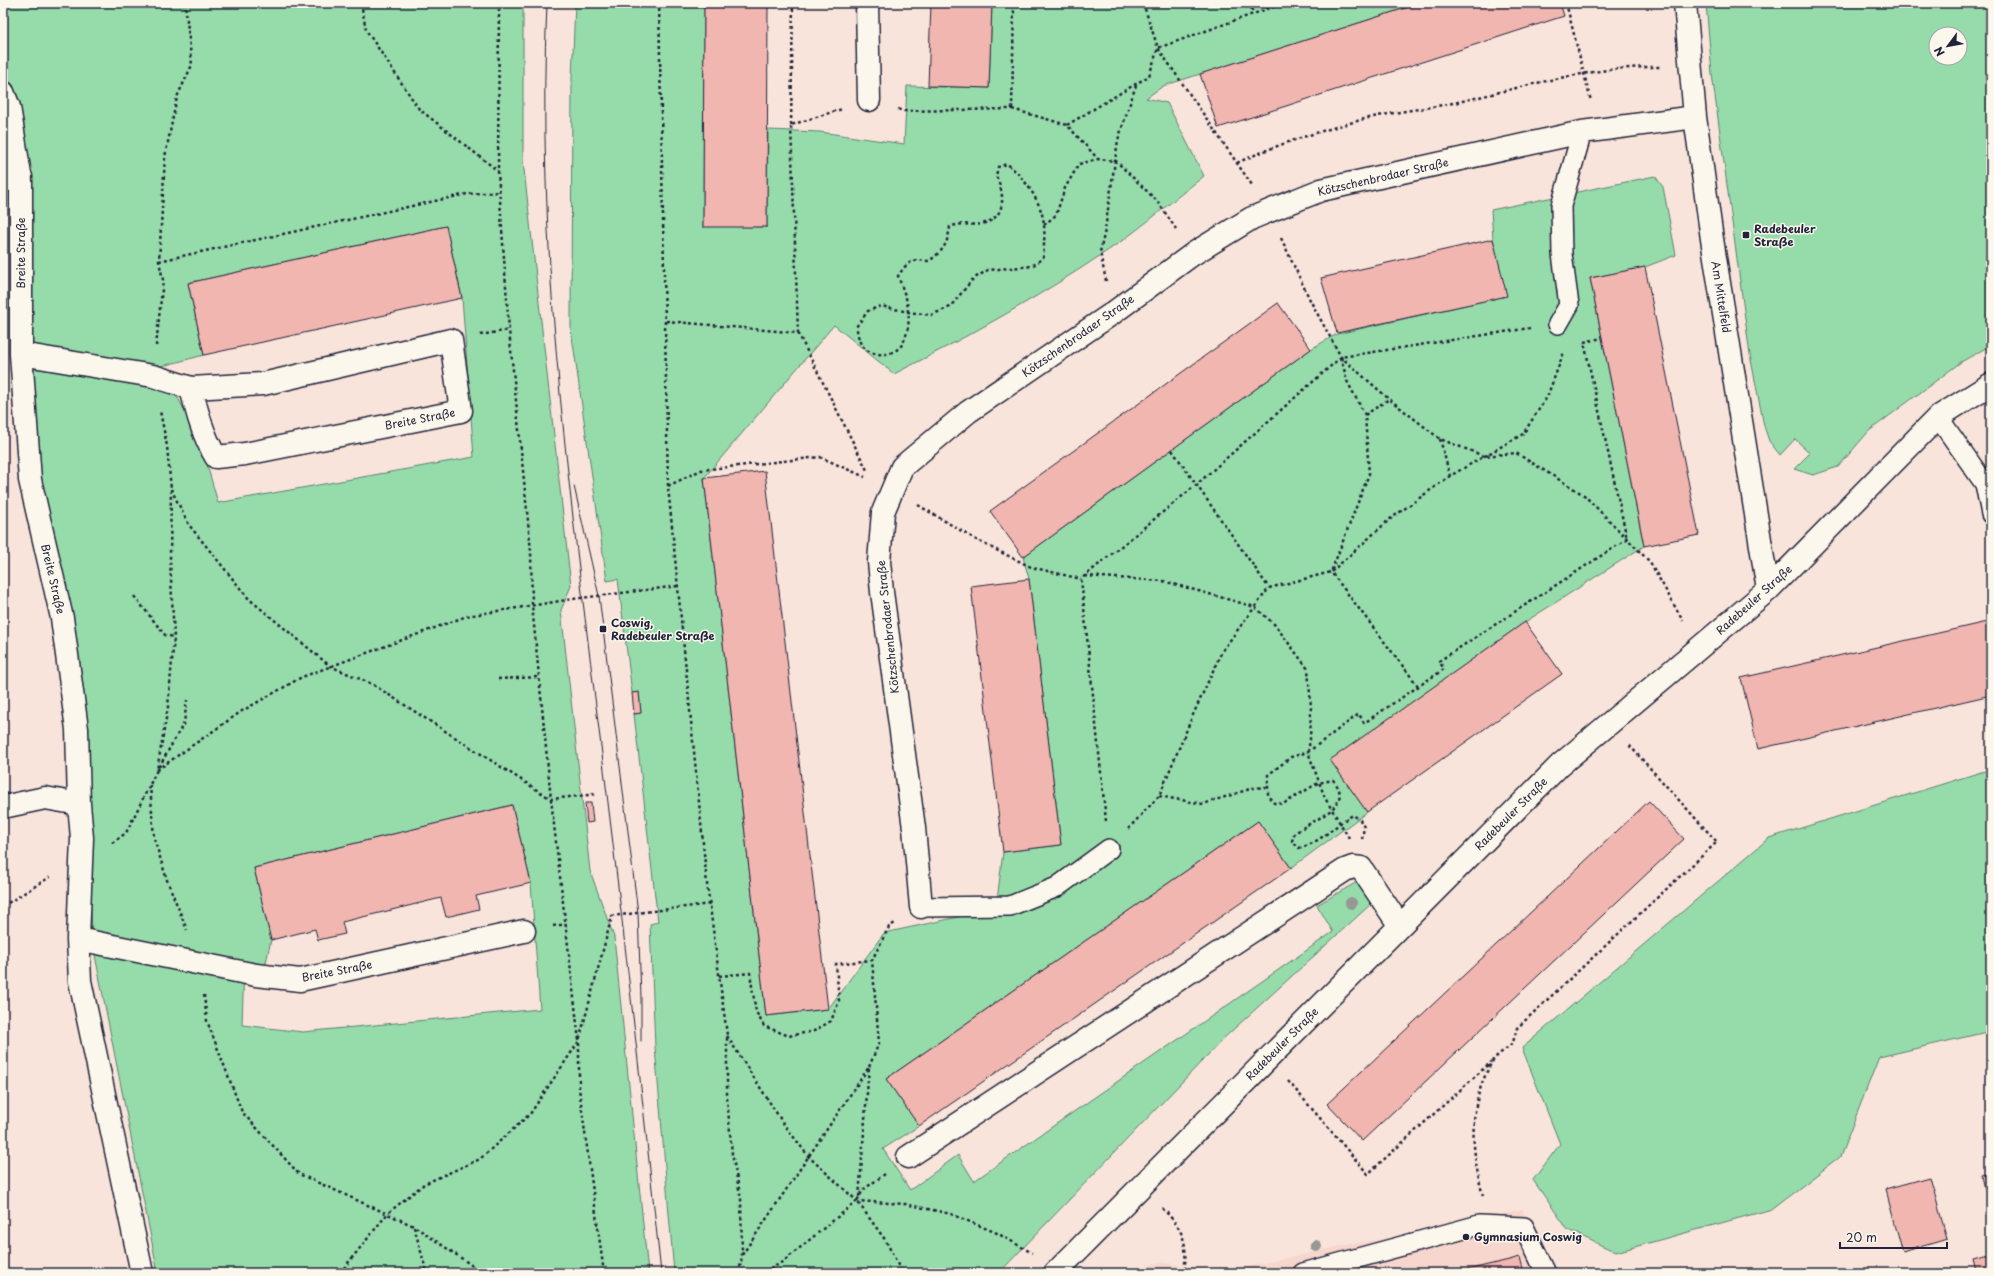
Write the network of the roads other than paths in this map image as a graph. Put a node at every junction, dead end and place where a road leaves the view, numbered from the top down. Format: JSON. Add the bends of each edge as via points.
{"nodes":[{"id":1,"x":867,"y":3,"type":"edge"},
{"id":2,"x":1685,"y":3,"type":"edge"},
{"id":3,"x":3,"y":92,"type":"edge"},
{"id":4,"x":869,"y":100,"type":"road end"},
{"id":5,"x":1695,"y":117,"type":"junction"},
{"id":6,"x":1590,"y":131,"type":"junction"},
{"id":7,"x":12,"y":179,"type":"edge"},
{"id":8,"x":1558,"y":324,"type":"road end"},
{"id":9,"x":21,"y":354,"type":"junction"},
{"id":10,"x":1991,"y":384,"type":"edge"},
{"id":11,"x":191,"y":388,"type":"junction"},
{"id":12,"x":1938,"y":417,"type":"junction"},
{"id":13,"x":1991,"y":514,"type":"edge"},
{"id":14,"x":1768,"y":590,"type":"junction"},
{"id":15,"x":79,"y":804,"type":"junction"},
{"id":16,"x":3,"y":807,"type":"edge"},
{"id":17,"x":1109,"y":849,"type":"road end"},
{"id":18,"x":922,"y":907,"type":"joint"},
{"id":19,"x":1400,"y":926,"type":"junction"},
{"id":20,"x":524,"y":931,"type":"dead end"},
{"id":21,"x":78,"y":939,"type":"junction"},
{"id":22,"x":908,"y":1157,"type":"dead end"},
{"id":23,"x":1057,"y":1271,"type":"edge"},
{"id":24,"x":142,"y":1273,"type":"edge"},
{"id":25,"x":1303,"y":1273,"type":"edge"},
{"id":26,"x":1546,"y":1273,"type":"edge"}],
"edges":[{"from":1,"to":4,"type":"street"},
{"from":2,"to":5,"type":"street","name":"Am Mittelfeld"},
{"from":3,"to":7,"type":"street","name":"Breite Straße","via":[[9,107]]},
{"from":5,"to":6,"type":"street","name":"Kötzschenbrodaer Straße"},
{"from":5,"to":14,"type":"street","name":"Am Mittelfeld"},
{"from":6,"to":8,"type":"lane","via":[[1561,206],[1562,254],[1569,305]]},
{"from":6,"to":18,"type":"street","name":"Kötzschenbrodaer Straße","via":[[1321,190],[1252,218],[1193,254],[968,412],[902,466],[883,512],[879,562]]},
{"from":7,"to":9,"type":"street","name":"Breite Straße"},
{"from":9,"to":11,"type":"street","name":"Breite Straße","via":[[154,376]]},
{"from":9,"to":15,"type":"street","name":"Breite Straße","via":[[30,480],[62,618],[77,729]]},
{"from":10,"to":12,"type":"street","name":"Radebeuler Straße"},
{"from":11,"to":11,"type":"street","name":"Breite Straße","via":[[263,384],[451,340],[460,411],[246,454],[216,457],[209,446],[197,413]]},
{"from":12,"to":13,"type":"lane","via":[[1984,484]]},
{"from":12,"to":14,"type":"street","name":"Radebeuler Straße"},
{"from":14,"to":19,"type":"street","name":"Radebeuler Straße","via":[[1560,765]]},
{"from":15,"to":16,"type":"street","via":[[45,798]]},
{"from":15,"to":21,"type":"street","name":"Breite Straße","via":[[82,863]]},
{"from":17,"to":18,"type":"lane","via":[[1057,887],[1010,906]]},
{"from":19,"to":22,"type":"street","via":[[1361,868],[1345,870]]},
{"from":19,"to":23,"type":"street","name":"Radebeuler Straße"},
{"from":20,"to":21,"type":"street","name":"Breite Straße","via":[[300,980],[256,975]]},
{"from":21,"to":24,"type":"street","name":"Breite Straße","via":[[80,980]]},
{"from":25,"to":26,"type":"lane","via":[[1479,1225],[1524,1227]]}]}
